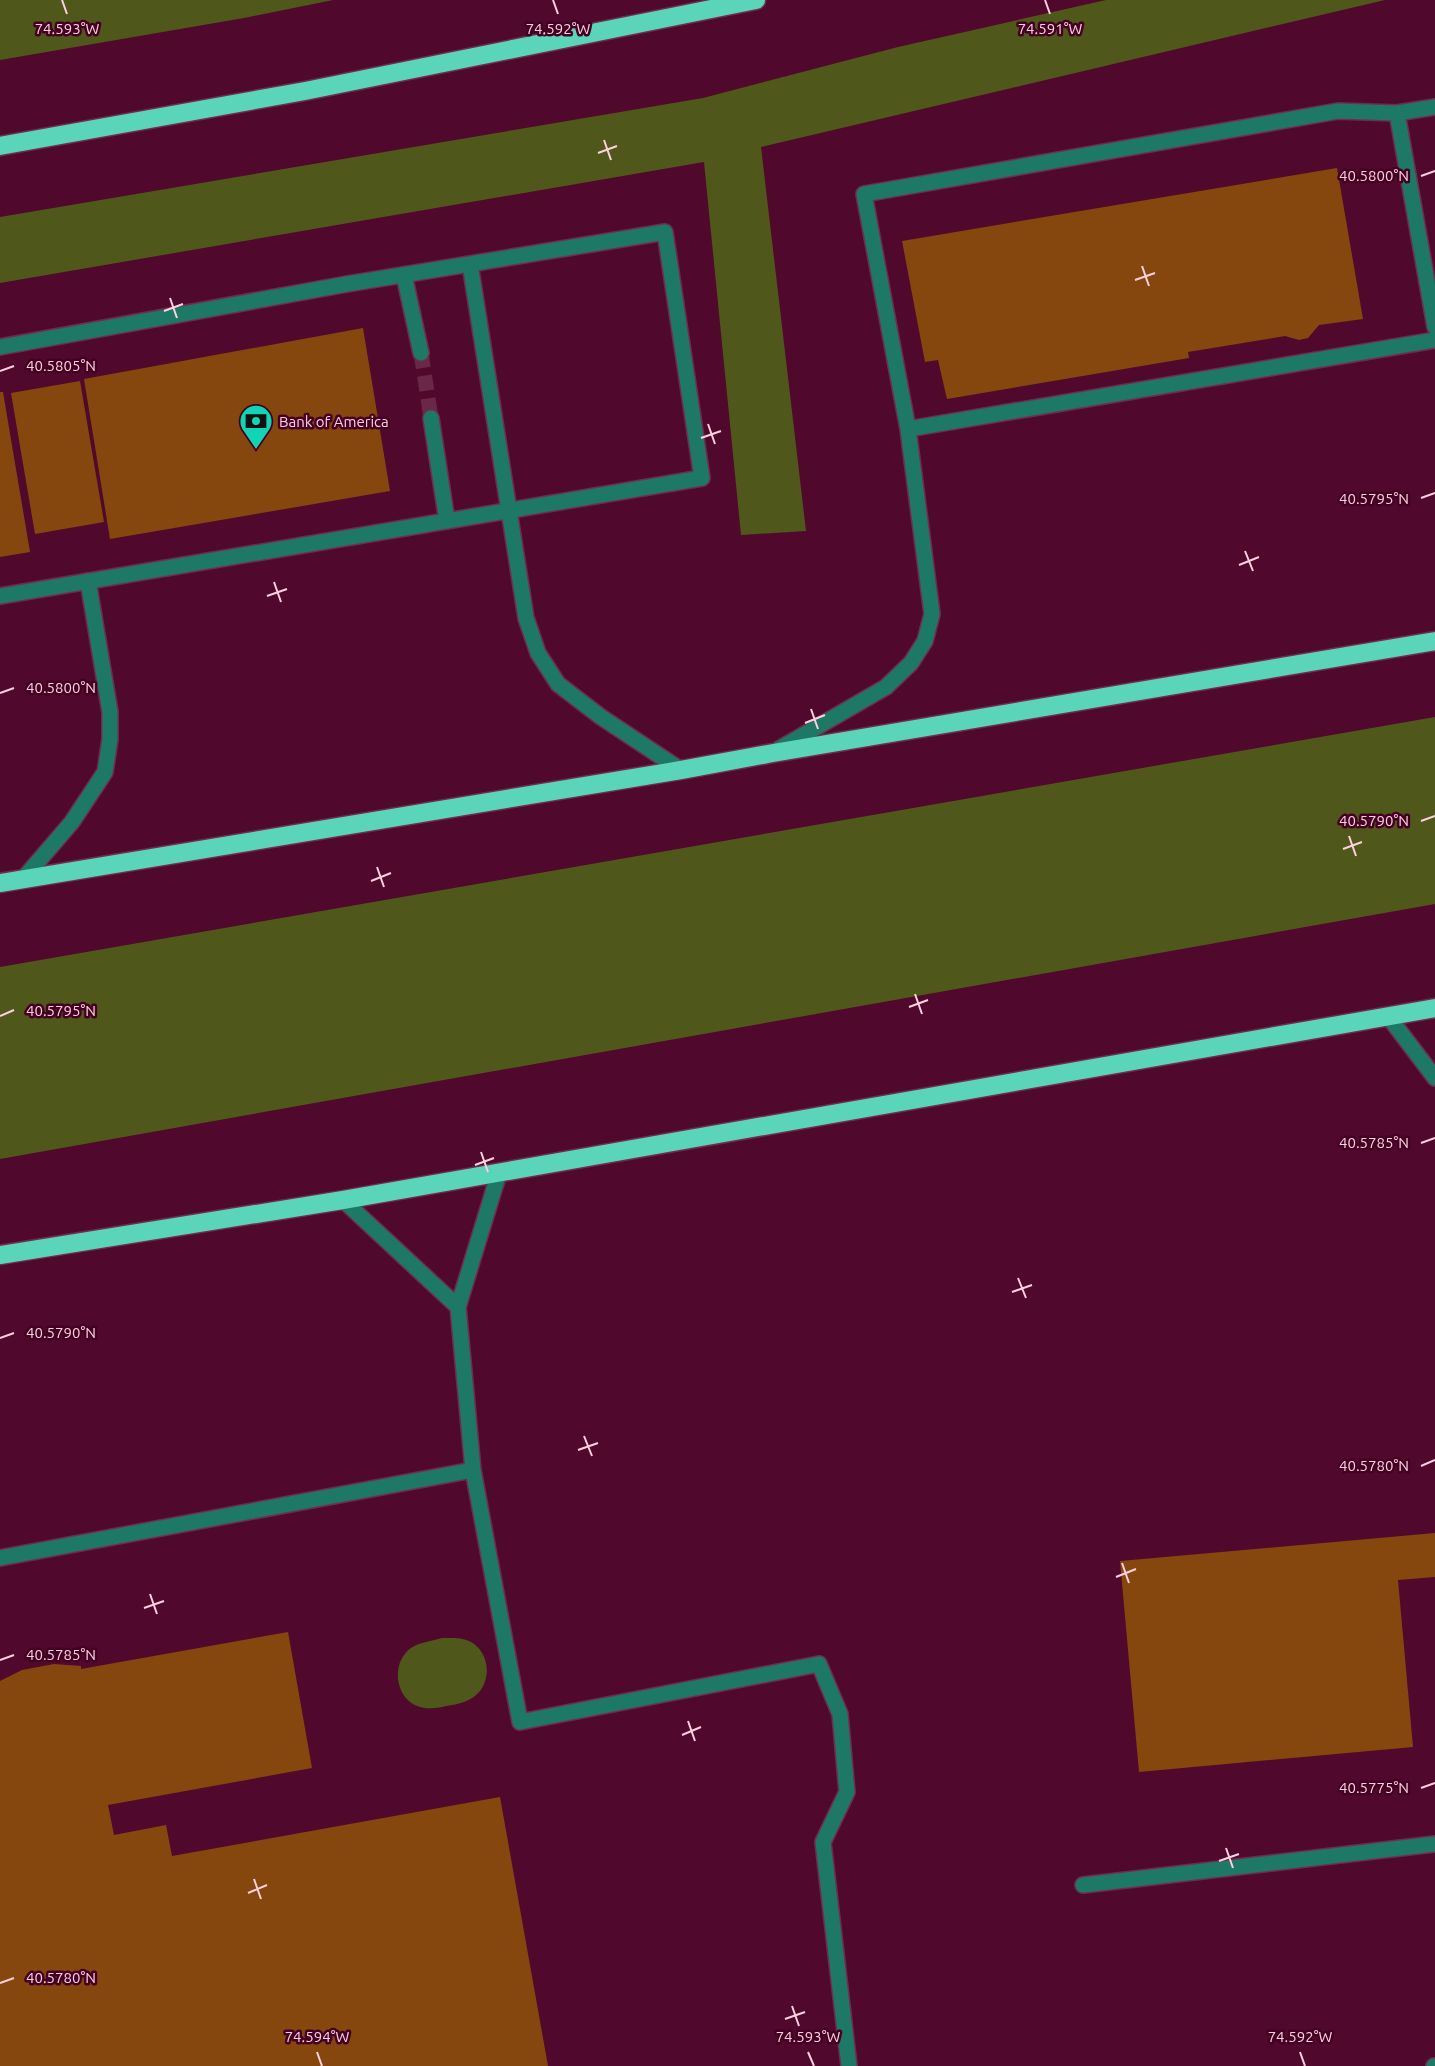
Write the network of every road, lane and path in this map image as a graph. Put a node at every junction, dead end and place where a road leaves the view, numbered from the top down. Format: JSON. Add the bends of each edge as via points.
{"nodes":[{"id":1,"x":756,"y":0,"type":"edge"},
{"id":2,"x":1435,"y":107,"type":"edge"},
{"id":3,"x":1397,"y":113,"type":"junction"},
{"id":4,"x":0,"y":146,"type":"edge"},
{"id":5,"x":470,"y":264,"type":"junction"},
{"id":6,"x":1430,"y":269,"type":"edge"},
{"id":7,"x":404,"y":275,"type":"junction"},
{"id":8,"x":1435,"y":327,"type":"edge"},
{"id":9,"x":1435,"y":340,"type":"edge"},
{"id":10,"x":0,"y":347,"type":"edge"},
{"id":11,"x":421,"y":353,"type":"tunnel mouth"},
{"id":12,"x":431,"y":418,"type":"tunnel mouth"},
{"id":13,"x":908,"y":429,"type":"junction"},
{"id":14,"x":509,"y":511,"type":"junction"},
{"id":15,"x":447,"y":521,"type":"junction"},
{"id":16,"x":88,"y":581,"type":"junction"},
{"id":17,"x":0,"y":596,"type":"edge"},
{"id":18,"x":1435,"y":641,"type":"edge"},
{"id":19,"x":773,"y":753,"type":"junction"},
{"id":20,"x":681,"y":770,"type":"junction"},
{"id":21,"x":23,"y":879,"type":"junction"},
{"id":22,"x":0,"y":883,"type":"edge"},
{"id":23,"x":1435,"y":1008,"type":"edge"},
{"id":24,"x":1388,"y":1016,"type":"junction"},
{"id":25,"x":1435,"y":1078,"type":"edge"},
{"id":26,"x":499,"y":1173,"type":"junction"},
{"id":27,"x":344,"y":1200,"type":"junction"},
{"id":28,"x":0,"y":1255,"type":"edge"},
{"id":29,"x":458,"y":1307,"type":"junction"},
{"id":30,"x":472,"y":1470,"type":"junction"},
{"id":31,"x":0,"y":1558,"type":"edge"},
{"id":32,"x":1435,"y":1844,"type":"edge"},
{"id":33,"x":1083,"y":1885,"type":"dead end"},
{"id":34,"x":849,"y":2066,"type":"edge"}],
"edges":[{"from":1,"to":4,"type":"highway","via":[[305,91]]},
{"from":2,"to":3,"type":"lane"},
{"from":3,"to":6,"type":"lane"},
{"from":3,"to":13,"type":"lane","via":[[1338,111],[864,194]]},
{"from":5,"to":7,"type":"lane"},
{"from":5,"to":14,"type":"lane"},
{"from":5,"to":14,"type":"lane","via":[[665,232],[702,477]]},
{"from":6,"to":8,"type":"lane"},
{"from":7,"to":10,"type":"lane"},
{"from":7,"to":11,"type":"lane"},
{"from":9,"to":13,"type":"lane"},
{"from":12,"to":15,"type":"lane"},
{"from":13,"to":19,"type":"lane","via":[[932,614],[925,641],[911,663],[886,687]]},
{"from":14,"to":15,"type":"lane"},
{"from":14,"to":20,"type":"lane","via":[[526,618],[538,653],[558,684]]},
{"from":15,"to":16,"type":"lane"},
{"from":16,"to":17,"type":"lane"},
{"from":16,"to":21,"type":"lane","via":[[110,712],[105,772],[72,822]]},
{"from":18,"to":19,"type":"highway"},
{"from":19,"to":20,"type":"highway"},
{"from":20,"to":21,"type":"highway"},
{"from":21,"to":22,"type":"highway"},
{"from":23,"to":24,"type":"highway"},
{"from":24,"to":25,"type":"lane"},
{"from":24,"to":26,"type":"highway"},
{"from":26,"to":27,"type":"highway"},
{"from":26,"to":29,"type":"lane"},
{"from":27,"to":28,"type":"highway"},
{"from":27,"to":29,"type":"lane"},
{"from":29,"to":30,"type":"lane"},
{"from":30,"to":31,"type":"lane"},
{"from":30,"to":34,"type":"lane","via":[[520,1722],[819,1664],[840,1714],[847,1792],[823,1842]]},
{"from":32,"to":33,"type":"lane"}]}
